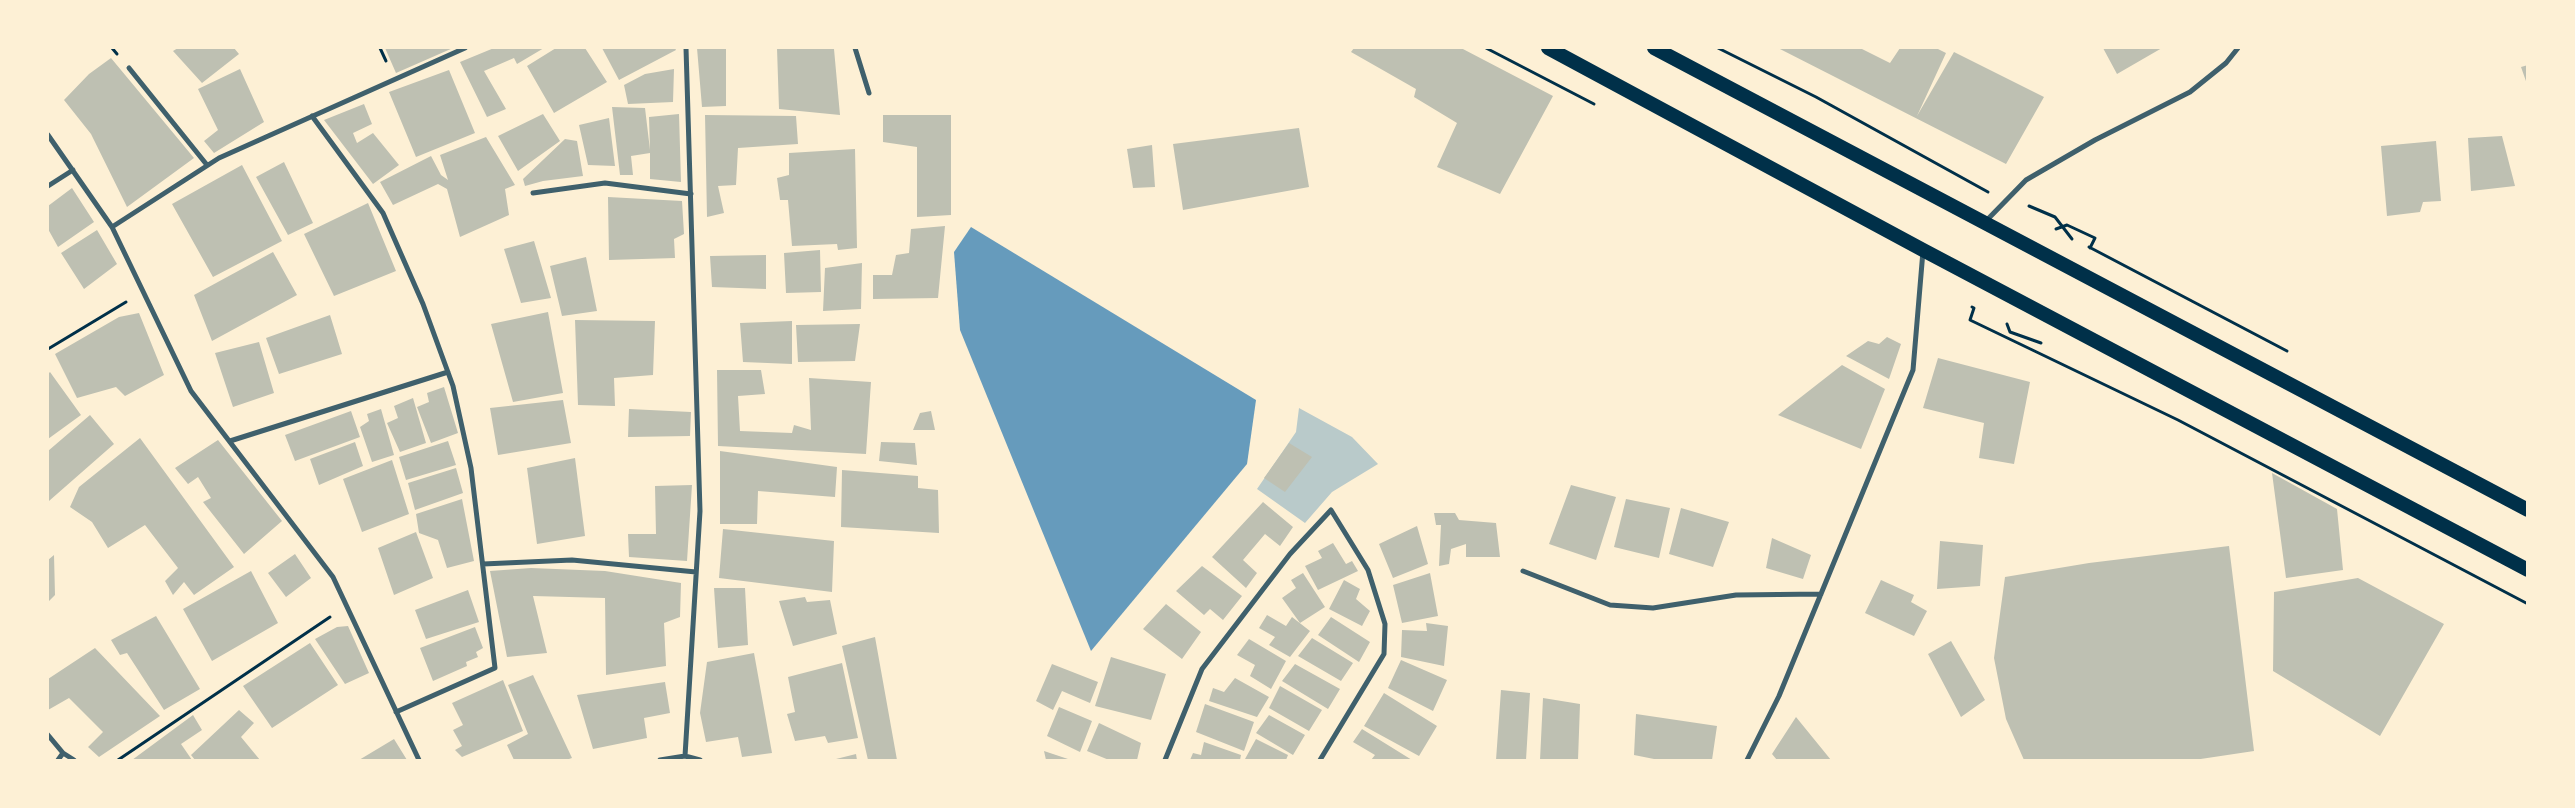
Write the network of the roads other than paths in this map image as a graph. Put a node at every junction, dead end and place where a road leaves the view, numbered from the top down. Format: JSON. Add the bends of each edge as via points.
{"nodes":[{"id":1,"x":465,"y":48,"type":"edge"},
{"id":2,"x":686,"y":48,"type":"edge"},
{"id":3,"x":855,"y":48,"type":"edge"},
{"id":4,"x":1548,"y":48,"type":"edge"},
{"id":5,"x":1654,"y":48,"type":"edge"},
{"id":6,"x":2238,"y":48,"type":"edge"},
{"id":7,"x":129,"y":68,"type":"dead end"},
{"id":8,"x":869,"y":93,"type":"dead end"},
{"id":9,"x":312,"y":116,"type":"junction"},
{"id":10,"x":48,"y":134,"type":"edge"},
{"id":11,"x":207,"y":165,"type":"junction"},
{"id":12,"x":73,"y":170,"type":"junction"},
{"id":13,"x":48,"y":186,"type":"edge"},
{"id":14,"x":533,"y":193,"type":"dead end"},
{"id":15,"x":691,"y":194,"type":"junction"},
{"id":16,"x":1984,"y":223,"type":"junction"},
{"id":17,"x":112,"y":227,"type":"junction"},
{"id":18,"x":1923,"y":250,"type":"junction"},
{"id":19,"x":448,"y":372,"type":"junction"},
{"id":20,"x":230,"y":441,"type":"junction"},
{"id":21,"x":2528,"y":510,"type":"edge"},
{"id":22,"x":483,"y":564,"type":"junction"},
{"id":23,"x":2528,"y":570,"type":"edge"},
{"id":24,"x":1523,"y":571,"type":"dead end"},
{"id":25,"x":696,"y":572,"type":"junction"},
{"id":26,"x":1821,"y":594,"type":"junction"},
{"id":27,"x":396,"y":712,"type":"junction"},
{"id":28,"x":48,"y":735,"type":"edge"},
{"id":29,"x":63,"y":753,"type":"junction"},
{"id":30,"x":685,"y":756,"type":"junction"},
{"id":31,"x":58,"y":760,"type":"edge"},
{"id":32,"x":74,"y":760,"type":"edge"},
{"id":33,"x":419,"y":760,"type":"edge"},
{"id":34,"x":660,"y":760,"type":"edge"},
{"id":35,"x":700,"y":760,"type":"edge"},
{"id":36,"x":1165,"y":760,"type":"edge"},
{"id":37,"x":1320,"y":760,"type":"edge"},
{"id":38,"x":1747,"y":760,"type":"edge"}],
"edges":[{"from":1,"to":9,"type":"street"},
{"from":2,"to":15,"type":"street"},
{"from":3,"to":8,"type":"street"},
{"from":4,"to":18,"type":"highway"},
{"from":5,"to":16,"type":"highway"},
{"from":6,"to":16,"type":"street","via":[[2226,63],[2190,92],[2095,140],[2026,180]]},
{"from":7,"to":11,"type":"street"},
{"from":9,"to":11,"type":"street"},
{"from":9,"to":19,"type":"street","via":[[383,213],[423,304]]},
{"from":10,"to":12,"type":"street"},
{"from":11,"to":17,"type":"street"},
{"from":12,"to":13,"type":"street"},
{"from":12,"to":17,"type":"street"},
{"from":14,"to":15,"type":"street","via":[[605,183]]},
{"from":15,"to":25,"type":"street","via":[[700,512]]},
{"from":16,"to":21,"type":"highway"},
{"from":17,"to":20,"type":"street","via":[[191,391]]},
{"from":18,"to":23,"type":"highway"},
{"from":18,"to":26,"type":"street","via":[[1913,370]]},
{"from":19,"to":20,"type":"street"},
{"from":19,"to":22,"type":"street","via":[[471,468]]},
{"from":20,"to":27,"type":"street","via":[[333,577]]},
{"from":22,"to":25,"type":"street","via":[[572,560]]},
{"from":22,"to":27,"type":"street","via":[[495,668]]},
{"from":24,"to":26,"type":"street","via":[[1610,605],[1653,608],[1736,595]]},
{"from":25,"to":30,"type":"street"},
{"from":26,"to":38,"type":"street","via":[[1779,696]]},
{"from":27,"to":33,"type":"street"},
{"from":28,"to":29,"type":"street"},
{"from":29,"to":31,"type":"street"},
{"from":29,"to":32,"type":"street"},
{"from":30,"to":34,"type":"street"},
{"from":30,"to":35,"type":"street"},
{"from":36,"to":37,"type":"street","via":[[1202,668],[1290,554],[1332,510],[1368,570],[1385,624],[1384,654]]}]}
